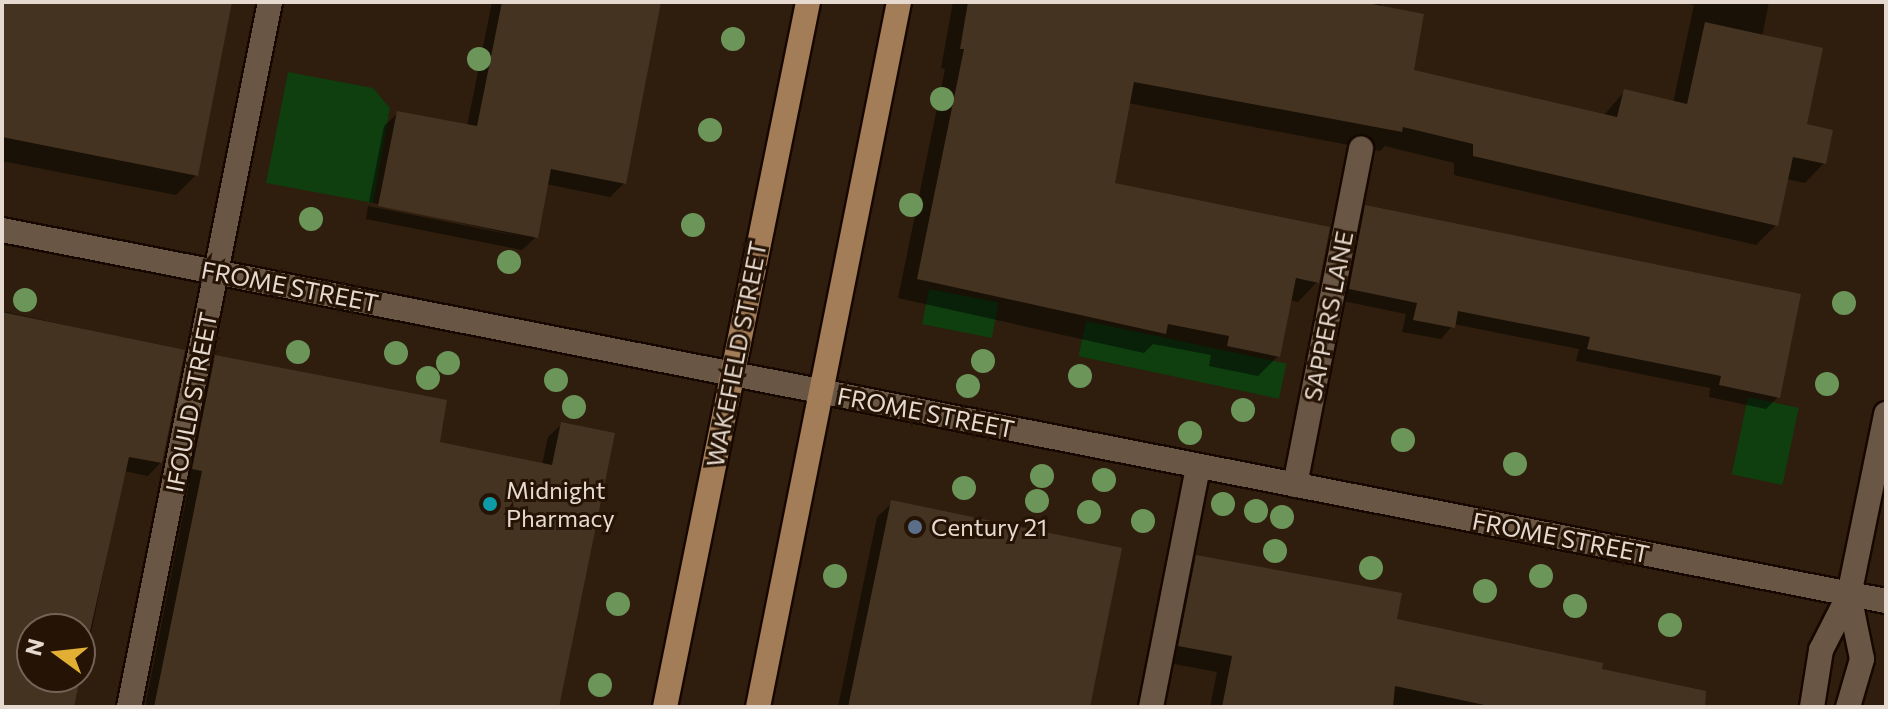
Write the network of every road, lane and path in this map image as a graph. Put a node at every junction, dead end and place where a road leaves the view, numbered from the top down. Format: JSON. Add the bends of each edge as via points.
{"nodes":[{"id":1,"x":270,"y":2,"type":"edge"},
{"id":2,"x":808,"y":2,"type":"edge"},
{"id":3,"x":899,"y":2,"type":"edge"},
{"id":4,"x":1361,"y":148,"type":"dead end"},
{"id":5,"x":2,"y":230,"type":"edge"},
{"id":6,"x":218,"y":272,"type":"junction"},
{"id":7,"x":733,"y":372,"type":"junction"},
{"id":8,"x":822,"y":391,"type":"junction"},
{"id":9,"x":1886,"y":414,"type":"edge"},
{"id":10,"x":1198,"y":467,"type":"junction"},
{"id":11,"x":1295,"y":485,"type":"junction"},
{"id":12,"x":1849,"y":595,"type":"junction"},
{"id":13,"x":1886,"y":601,"type":"edge"},
{"id":14,"x":129,"y":707,"type":"edge"},
{"id":15,"x":665,"y":707,"type":"edge"},
{"id":16,"x":758,"y":707,"type":"edge"},
{"id":17,"x":1151,"y":707,"type":"edge"},
{"id":18,"x":1812,"y":707,"type":"edge"},
{"id":19,"x":1848,"y":707,"type":"edge"}],
"edges":[{"from":1,"to":6,"type":"street","name":"IFOULD STREET"},
{"from":2,"to":7,"type":"main road","name":"WAKEFIELD STREET"},
{"from":3,"to":8,"type":"main road"},
{"from":4,"to":11,"type":"street","name":"SAPPERS LANE"},
{"from":5,"to":6,"type":"street","name":"FROME STREET"},
{"from":6,"to":7,"type":"street","name":"FROME STREET"},
{"from":6,"to":14,"type":"street","name":"IFOULD STREET"},
{"from":7,"to":8,"type":"street","name":"FROME STREET"},
{"from":7,"to":15,"type":"main road","name":"WAKEFIELD STREET"},
{"from":8,"to":10,"type":"street","name":"FROME STREET"},
{"from":8,"to":16,"type":"main road"},
{"from":9,"to":12,"type":"street"},
{"from":10,"to":11,"type":"street","name":"FROME STREET"},
{"from":10,"to":17,"type":"street"},
{"from":11,"to":12,"type":"street","name":"FROME STREET"},
{"from":12,"to":13,"type":"street","name":"FROME STREET"},
{"from":12,"to":18,"type":"street","via":[[1821,650]]},
{"from":12,"to":19,"type":"street","via":[[1862,659]]}]}
